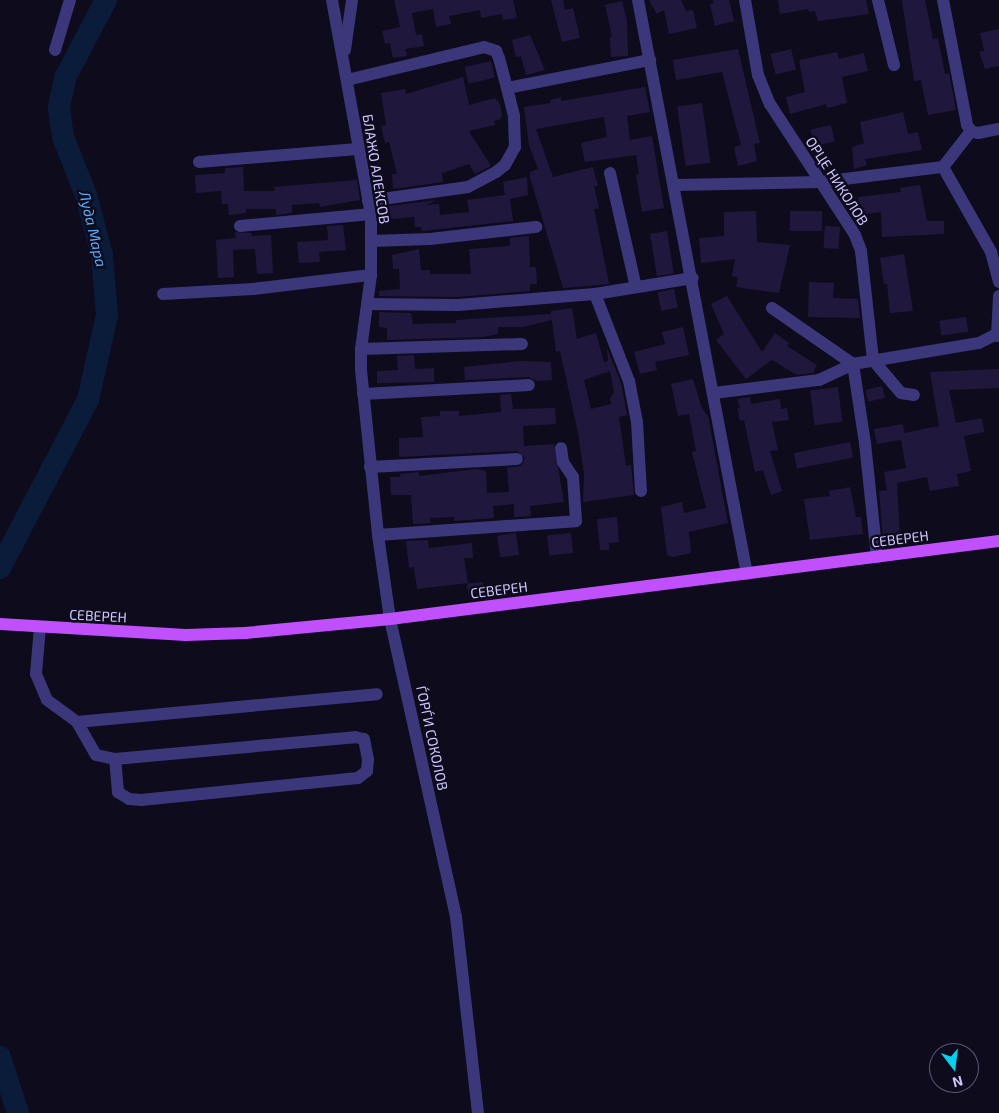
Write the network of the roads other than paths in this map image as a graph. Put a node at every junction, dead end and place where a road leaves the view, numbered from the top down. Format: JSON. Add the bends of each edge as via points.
{"nodes":[{"id":1,"x":70,"y":0,"type":"edge"},
{"id":2,"x":332,"y":0,"type":"edge"},
{"id":3,"x":352,"y":0,"type":"edge"},
{"id":4,"x":638,"y":0,"type":"edge"},
{"id":5,"x":745,"y":0,"type":"edge"},
{"id":6,"x":878,"y":0,"type":"edge"},
{"id":7,"x":943,"y":0,"type":"edge"},
{"id":8,"x":55,"y":50,"type":"dead end"},
{"id":9,"x":650,"y":60,"type":"junction"},
{"id":10,"x":344,"y":63,"type":"junction"},
{"id":11,"x":894,"y":65,"type":"dead end"},
{"id":12,"x":347,"y":80,"type":"junction"},
{"id":13,"x":507,"y":88,"type":"junction"},
{"id":14,"x":999,"y":129,"type":"edge"},
{"id":15,"x":971,"y":131,"type":"junction"},
{"id":16,"x":357,"y":149,"type":"junction"},
{"id":17,"x":199,"y":162,"type":"dead end"},
{"id":18,"x":944,"y":167,"type":"junction"},
{"id":19,"x":610,"y":174,"type":"dead end"},
{"id":20,"x":820,"y":182,"type":"junction"},
{"id":21,"x":676,"y":185,"type":"junction"},
{"id":22,"x":368,"y":201,"type":"junction"},
{"id":23,"x":371,"y":214,"type":"junction"},
{"id":24,"x":240,"y":226,"type":"dead end"},
{"id":25,"x":536,"y":227,"type":"dead end"},
{"id":26,"x":372,"y":241,"type":"junction"},
{"id":27,"x":371,"y":275,"type":"junction"},
{"id":28,"x":693,"y":278,"type":"junction"},
{"id":29,"x":999,"y":282,"type":"edge"},
{"id":30,"x":636,"y":287,"type":"junction"},
{"id":31,"x":163,"y":294,"type":"dead end"},
{"id":32,"x":594,"y":294,"type":"junction"},
{"id":33,"x":999,"y":296,"type":"edge"},
{"id":34,"x":368,"y":304,"type":"junction"},
{"id":35,"x":772,"y":308,"type":"dead end"},
{"id":36,"x":998,"y":334,"type":"edge"},
{"id":37,"x":522,"y":344,"type":"dead end"},
{"id":38,"x":361,"y":349,"type":"junction"},
{"id":39,"x":873,"y":360,"type":"junction"},
{"id":40,"x":853,"y":364,"type":"junction"},
{"id":41,"x":361,"y":370,"type":"joint"},
{"id":42,"x":529,"y":385,"type":"dead end"},
{"id":43,"x":714,"y":393,"type":"junction"},
{"id":44,"x":363,"y":394,"type":"junction"},
{"id":45,"x":914,"y":395,"type":"dead end"},
{"id":46,"x":561,"y":448,"type":"dead end"},
{"id":47,"x":517,"y":459,"type":"dead end"},
{"id":48,"x":370,"y":467,"type":"junction"},
{"id":49,"x":641,"y":491,"type":"dead end"},
{"id":50,"x":378,"y":535,"type":"junction"},
{"id":51,"x":999,"y":541,"type":"edge"},
{"id":52,"x":877,"y":557,"type":"junction"},
{"id":53,"x":747,"y":574,"type":"junction"},
{"id":54,"x":390,"y":619,"type":"junction"},
{"id":55,"x":0,"y":624,"type":"edge"},
{"id":56,"x":36,"y":627,"type":"junction"},
{"id":57,"x":377,"y":694,"type":"dead end"},
{"id":58,"x":77,"y":722,"type":"junction"},
{"id":59,"x":115,"y":759,"type":"junction"},
{"id":60,"x":478,"y":1113,"type":"edge"}],
"edges":[{"from":1,"to":8,"type":"street"},
{"from":2,"to":10,"type":"street","name":"БЛАЖО АЛЕКСОВ"},
{"from":3,"to":10,"type":"street","name":"БЛАЖО АЛЕКСОВ"},
{"from":4,"to":9,"type":"street"},
{"from":5,"to":20,"type":"street","name":"ОРЦЕ НИКОЛОВ","via":[[758,75],[770,104]]},
{"from":6,"to":11,"type":"street"},
{"from":7,"to":15,"type":"street","via":[[967,125]]},
{"from":9,"to":13,"type":"street"},
{"from":9,"to":21,"type":"street"},
{"from":10,"to":12,"type":"street","name":"БЛАЖО АЛЕКСОВ"},
{"from":12,"to":13,"type":"street","via":[[490,47],[499,58]]},
{"from":12,"to":16,"type":"street","name":"БЛАЖО АЛЕКСОВ"},
{"from":13,"to":22,"type":"street","via":[[514,116],[515,147],[496,172],[468,187]]},
{"from":14,"to":15,"type":"street","via":[[978,134]]},
{"from":15,"to":18,"type":"street"},
{"from":16,"to":17,"type":"street"},
{"from":16,"to":22,"type":"street","name":"БЛАЖО АЛЕКСОВ"},
{"from":18,"to":20,"type":"street"},
{"from":18,"to":29,"type":"street","via":[[991,252]]},
{"from":19,"to":30,"type":"street"},
{"from":20,"to":21,"type":"street"},
{"from":20,"to":39,"type":"street","name":"ОРЦЕ НИКОЛОВ","via":[[848,221],[861,251]]},
{"from":21,"to":28,"type":"street"},
{"from":22,"to":23,"type":"street","name":"БЛАЖО АЛЕКСОВ"},
{"from":23,"to":24,"type":"street"},
{"from":23,"to":26,"type":"street","name":"БЛАЖО АЛЕКСОВ"},
{"from":25,"to":26,"type":"street","via":[[430,239]]},
{"from":26,"to":27,"type":"street","name":"БЛАЖО АЛЕКСОВ"},
{"from":27,"to":31,"type":"street","via":[[252,289]]},
{"from":27,"to":34,"type":"street","name":"БЛАЖО АЛЕКСОВ"},
{"from":28,"to":30,"type":"street"},
{"from":28,"to":43,"type":"street"},
{"from":30,"to":32,"type":"street"},
{"from":32,"to":34,"type":"street","via":[[458,305]]},
{"from":32,"to":49,"type":"street","via":[[629,381],[637,422]]},
{"from":33,"to":36,"type":"street"},
{"from":34,"to":38,"type":"street","name":"БЛАЖО АЛЕКСОВ"},
{"from":35,"to":40,"type":"street"},
{"from":36,"to":39,"type":"street","via":[[979,343]]},
{"from":37,"to":38,"type":"street"},
{"from":38,"to":41,"type":"street","name":"БЛАЖО АЛЕКСОВ"},
{"from":39,"to":40,"type":"street"},
{"from":39,"to":45,"type":"street","via":[[901,393]]},
{"from":40,"to":43,"type":"street","via":[[812,381]]},
{"from":40,"to":52,"type":"street"},
{"from":41,"to":44,"type":"street","name":"ЃОРЃИ СОКОЛОВ"},
{"from":42,"to":44,"type":"street"},
{"from":43,"to":53,"type":"street"},
{"from":44,"to":48,"type":"street","name":"ЃОРЃИ СОКОЛОВ"},
{"from":46,"to":50,"type":"street","via":[[563,462],[573,477],[576,521]]},
{"from":47,"to":48,"type":"street"},
{"from":48,"to":50,"type":"street","name":"ЃОРЃИ СОКОЛОВ"},
{"from":50,"to":54,"type":"street","name":"ЃОРЃИ СОКОЛОВ"},
{"from":51,"to":52,"type":"main road","name":"СЕВЕРЕН"},
{"from":52,"to":53,"type":"main road","name":"СЕВЕРЕН"},
{"from":53,"to":54,"type":"main road","name":"СЕВЕРЕН"},
{"from":54,"to":56,"type":"main road","name":"СЕВЕРЕН","via":[[245,633],[186,635]]},
{"from":54,"to":60,"type":"street","name":"ЃОРЃИ СОКОЛОВ","via":[[456,917]]},
{"from":55,"to":56,"type":"main road","name":"СЕВЕРЕН"},
{"from":56,"to":58,"type":"street","via":[[36,674],[48,700]]},
{"from":57,"to":58,"type":"street"},
{"from":58,"to":59,"type":"street","via":[[96,755]]},
{"from":59,"to":59,"type":"street","via":[[355,737],[364,739],[368,771],[358,778],[141,800],[129,799],[118,792]]}]}
